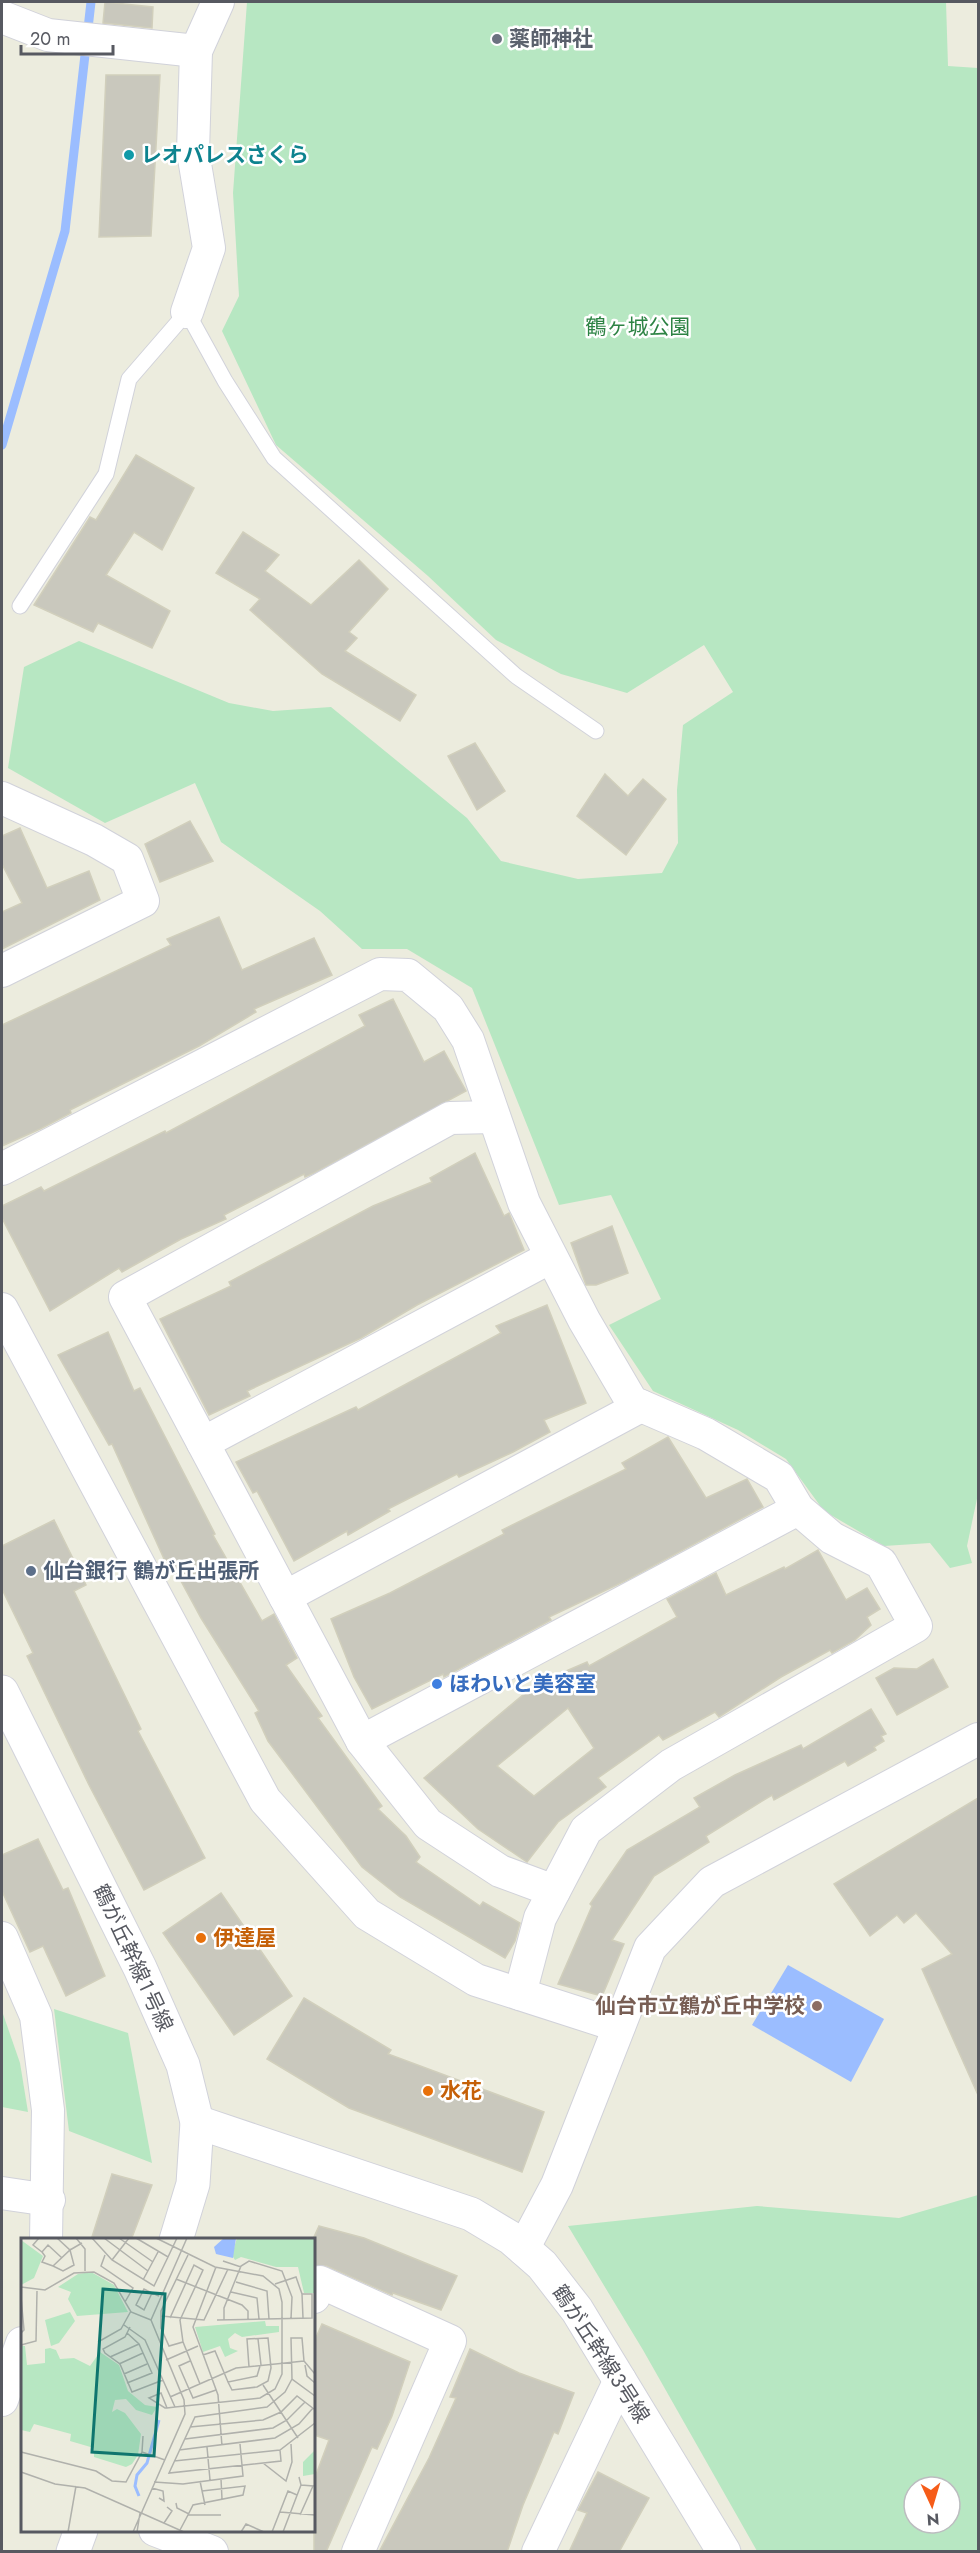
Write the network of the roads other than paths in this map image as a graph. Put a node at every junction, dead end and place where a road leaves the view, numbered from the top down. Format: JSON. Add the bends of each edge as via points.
{"nodes":[{"id":1,"x":218,"y":2,"type":"edge"},
{"id":2,"x":2,"y":17,"type":"edge"},
{"id":3,"x":196,"y":51,"type":"junction"},
{"id":4,"x":187,"y":312,"type":"junction"},
{"id":5,"x":20,"y":606,"type":"dead end"},
{"id":6,"x":596,"y":730,"type":"dead end"},
{"id":7,"x":2,"y":798,"type":"edge"},
{"id":8,"x":2,"y":971,"type":"edge"},
{"id":9,"x":494,"y":1118,"type":"junction"},
{"id":10,"x":2,"y":1169,"type":"edge"},
{"id":11,"x":551,"y":1257,"type":"junction"},
{"id":12,"x":2,"y":1308,"type":"edge"},
{"id":13,"x":641,"y":1406,"type":"junction"},
{"id":14,"x":203,"y":1443,"type":"junction"},
{"id":15,"x":798,"y":1509,"type":"junction"},
{"id":16,"x":285,"y":1597,"type":"junction"},
{"id":17,"x":2,"y":1692,"type":"edge"},
{"id":18,"x":978,"y":1739,"type":"edge"},
{"id":19,"x":363,"y":1741,"type":"junction"},
{"id":20,"x":554,"y":1891,"type":"junction"},
{"id":21,"x":2,"y":1938,"type":"edge"},
{"id":22,"x":520,"y":1994,"type":"junction"},
{"id":23,"x":619,"y":2026,"type":"junction"},
{"id":24,"x":197,"y":2122,"type":"junction"},
{"id":25,"x":2,"y":2193,"type":"edge"},
{"id":26,"x":49,"y":2200,"type":"junction"},
{"id":27,"x":46,"y":2238,"type":"edge"},
{"id":28,"x":177,"y":2238,"type":"edge"},
{"id":29,"x":524,"y":2249,"type":"junction"},
{"id":30,"x":315,"y":2294,"type":"edge"},
{"id":31,"x":21,"y":2346,"type":"edge"},
{"id":32,"x":620,"y":2380,"type":"junction"},
{"id":33,"x":2,"y":2400,"type":"edge"},
{"id":34,"x":80,"y":2532,"type":"edge"},
{"id":35,"x":163,"y":2532,"type":"edge"},
{"id":36,"x":209,"y":2544,"type":"edge"},
{"id":37,"x":73,"y":2552,"type":"edge"},
{"id":38,"x":358,"y":2552,"type":"edge"},
{"id":39,"x":538,"y":2552,"type":"edge"},
{"id":40,"x":724,"y":2552,"type":"edge"}],
"edges":[{"from":1,"to":3,"type":"street"},
{"from":2,"to":3,"type":"street","via":[[48,35]]},
{"from":3,"to":4,"type":"street","via":[[192,152],[209,248]]},
{"from":4,"to":5,"type":"lane","via":[[129,379],[106,474]]},
{"from":4,"to":6,"type":"lane","via":[[274,458],[516,676]]},
{"from":7,"to":8,"type":"street","via":[[127,859],[143,901]]},
{"from":9,"to":10,"type":"street","via":[[468,1040],[448,1008],[408,975],[380,974]]},
{"from":9,"to":11,"type":"street","via":[[524,1203]]},
{"from":9,"to":14,"type":"street","via":[[450,1118],[125,1297]]},
{"from":11,"to":13,"type":"street","via":[[632,1402]]},
{"from":11,"to":14,"type":"street"},
{"from":12,"to":22,"type":"street","via":[[265,1800],[367,1914],[476,1980]]},
{"from":13,"to":15,"type":"street","via":[[706,1434],[779,1477]]},
{"from":13,"to":16,"type":"street"},
{"from":14,"to":16,"type":"street"},
{"from":15,"to":19,"type":"street"},
{"from":15,"to":20,"type":"street","via":[[832,1538],[881,1563],[916,1626],[671,1765],[586,1830]]},
{"from":16,"to":19,"type":"street"},
{"from":17,"to":24,"type":"street","name":"鶴が丘幹線１号線","via":[[140,1968],[183,2065]]},
{"from":18,"to":23,"type":"street","via":[[712,1882],[650,1948]]},
{"from":19,"to":20,"type":"street","via":[[428,1824],[500,1871]]},
{"from":20,"to":22,"type":"street","via":[[540,1918]]},
{"from":21,"to":26,"type":"street","via":[[36,2016],[48,2110]]},
{"from":22,"to":23,"type":"street"},
{"from":23,"to":29,"type":"street","via":[[557,2185]]},
{"from":24,"to":28,"type":"street","name":"鶴が丘幹線１号線","via":[[194,2184]]},
{"from":24,"to":29,"type":"street","name":"鶴が丘幹線３号線","via":[[471,2214]]},
{"from":25,"to":26,"type":"street"},
{"from":26,"to":27,"type":"street"},
{"from":29,"to":32,"type":"street","name":"鶴が丘幹線３号線","via":[[542,2265],[577,2310]]},
{"from":30,"to":38,"type":"street","via":[[320,2282],[450,2341]]},
{"from":31,"to":33,"type":"street"},
{"from":32,"to":39,"type":"street"},
{"from":32,"to":40,"type":"street","name":"鶴が丘幹線３号線"},
{"from":34,"to":37,"type":"street"},
{"from":35,"to":36,"type":"street"}]}
